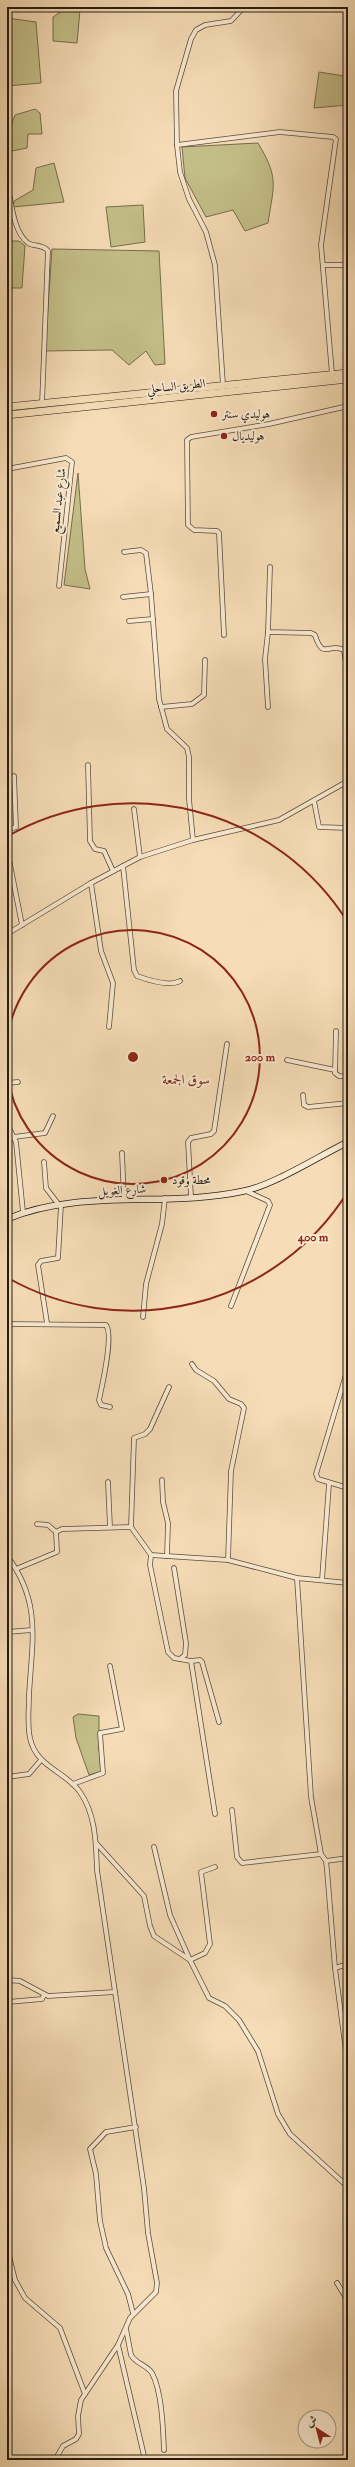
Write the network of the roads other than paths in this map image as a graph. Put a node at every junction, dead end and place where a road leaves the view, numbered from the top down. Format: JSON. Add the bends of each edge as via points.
{"nodes":[{"id":1,"x":244,"y":7,"type":"edge"},
{"id":2,"x":328,"y":7,"type":"edge"},
{"id":3,"x":348,"y":10,"type":"edge"},
{"id":4,"x":176,"y":145,"type":"junction"},
{"id":5,"x":7,"y":182,"type":"edge"},
{"id":6,"x":324,"y":265,"type":"junction"},
{"id":7,"x":348,"y":265,"type":"edge"},
{"id":8,"x":348,"y":373,"type":"edge"},
{"id":9,"x":332,"y":374,"type":"junction"},
{"id":10,"x":348,"y":379,"type":"edge"},
{"id":11,"x":223,"y":385,"type":"junction"},
{"id":12,"x":42,"y":404,"type":"junction"},
{"id":13,"x":348,"y":406,"type":"edge"},
{"id":14,"x":7,"y":407,"type":"edge"},
{"id":15,"x":7,"y":416,"type":"edge"},
{"id":16,"x":7,"y":469,"type":"edge"},
{"id":17,"x":7,"y":497,"type":"edge"},
{"id":18,"x":124,"y":552,"type":"dead end"},
{"id":19,"x":270,"y":567,"type":"dead end"},
{"id":20,"x":59,"y":586,"type":"dead end"},
{"id":21,"x":151,"y":594,"type":"junction"},
{"id":22,"x":123,"y":597,"type":"dead end"},
{"id":23,"x":153,"y":619,"type":"junction"},
{"id":24,"x":129,"y":621,"type":"dead end"},
{"id":25,"x":268,"y":632,"type":"junction"},
{"id":26,"x":224,"y":635,"type":"dead end"},
{"id":27,"x":205,"y":660,"type":"dead end"},
{"id":28,"x":348,"y":678,"type":"edge"},
{"id":29,"x":268,"y":706,"type":"dead end"},
{"id":30,"x":161,"y":707,"type":"junction"},
{"id":31,"x":88,"y":765,"type":"dead end"},
{"id":32,"x":14,"y":776,"type":"dead end"},
{"id":33,"x":348,"y":781,"type":"edge"},
{"id":34,"x":314,"y":801,"type":"junction"},
{"id":35,"x":134,"y":809,"type":"dead end"},
{"id":36,"x":348,"y":828,"type":"edge"},
{"id":37,"x":7,"y":830,"type":"edge"},
{"id":38,"x":193,"y":840,"type":"junction"},
{"id":39,"x":7,"y":849,"type":"edge"},
{"id":40,"x":140,"y":857,"type":"junction"},
{"id":41,"x":123,"y":866,"type":"junction"},
{"id":42,"x":113,"y":871,"type":"junction"},
{"id":43,"x":91,"y":883,"type":"junction"},
{"id":44,"x":22,"y":925,"type":"junction"},
{"id":45,"x":7,"y":934,"type":"edge"},
{"id":46,"x":180,"y":981,"type":"dead end"},
{"id":47,"x":109,"y":1027,"type":"dead end"},
{"id":48,"x":336,"y":1031,"type":"dead end"},
{"id":49,"x":227,"y":1044,"type":"dead end"},
{"id":50,"x":287,"y":1060,"type":"dead end"},
{"id":51,"x":335,"y":1070,"type":"junction"},
{"id":52,"x":348,"y":1077,"type":"edge"},
{"id":53,"x":18,"y":1082,"type":"dead end"},
{"id":54,"x":7,"y":1083,"type":"edge"},
{"id":55,"x":303,"y":1095,"type":"dead end"},
{"id":56,"x":348,"y":1103,"type":"edge"},
{"id":57,"x":53,"y":1116,"type":"dead end"},
{"id":58,"x":7,"y":1124,"type":"edge"},
{"id":59,"x":14,"y":1137,"type":"junction"},
{"id":60,"x":348,"y":1142,"type":"edge"},
{"id":61,"x":122,"y":1153,"type":"dead end"},
{"id":62,"x":44,"y":1162,"type":"dead end"},
{"id":63,"x":246,"y":1191,"type":"junction"},
{"id":64,"x":191,"y":1197,"type":"junction"},
{"id":65,"x":166,"y":1198,"type":"junction"},
{"id":66,"x":124,"y":1200,"type":"junction"},
{"id":67,"x":60,"y":1205,"type":"junction"},
{"id":68,"x":23,"y":1212,"type":"junction"},
{"id":69,"x":7,"y":1219,"type":"edge"},
{"id":70,"x":231,"y":1306,"type":"dead end"},
{"id":71,"x":143,"y":1317,"type":"dead end"},
{"id":72,"x":47,"y":1323,"type":"junction"},
{"id":73,"x":7,"y":1324,"type":"edge"},
{"id":74,"x":192,"y":1364,"type":"dead end"},
{"id":75,"x":348,"y":1368,"type":"edge"},
{"id":76,"x":169,"y":1387,"type":"dead end"},
{"id":77,"x":110,"y":1407,"type":"dead end"},
{"id":78,"x":162,"y":1480,"type":"dead end"},
{"id":79,"x":108,"y":1482,"type":"dead end"},
{"id":80,"x":329,"y":1484,"type":"junction"},
{"id":81,"x":348,"y":1488,"type":"edge"},
{"id":82,"x":37,"y":1524,"type":"dead end"},
{"id":83,"x":110,"y":1526,"type":"junction"},
{"id":84,"x":131,"y":1527,"type":"junction"},
{"id":85,"x":56,"y":1532,"type":"junction"},
{"id":86,"x":151,"y":1555,"type":"junction"},
{"id":87,"x":7,"y":1556,"type":"edge"},
{"id":88,"x":167,"y":1556,"type":"junction"},
{"id":89,"x":228,"y":1560,"type":"junction"},
{"id":90,"x":174,"y":1568,"type":"dead end"},
{"id":91,"x":16,"y":1569,"type":"junction"},
{"id":92,"x":297,"y":1578,"type":"junction"},
{"id":93,"x":322,"y":1580,"type":"junction"},
{"id":94,"x":348,"y":1583,"type":"edge"},
{"id":95,"x":32,"y":1630,"type":"junction"},
{"id":96,"x":7,"y":1632,"type":"edge"},
{"id":97,"x":180,"y":1659,"type":"junction"},
{"id":98,"x":191,"y":1661,"type":"junction"},
{"id":99,"x":110,"y":1666,"type":"dead end"},
{"id":100,"x":219,"y":1722,"type":"dead end"},
{"id":101,"x":41,"y":1760,"type":"junction"},
{"id":102,"x":7,"y":1777,"type":"edge"},
{"id":103,"x":73,"y":1784,"type":"junction"},
{"id":104,"x":232,"y":1810,"type":"dead end"},
{"id":105,"x":215,"y":1814,"type":"dead end"},
{"id":106,"x":96,"y":1843,"type":"junction"},
{"id":107,"x":154,"y":1847,"type":"dead end"},
{"id":108,"x":321,"y":1854,"type":"junction"},
{"id":109,"x":348,"y":1858,"type":"edge"},
{"id":110,"x":326,"y":1862,"type":"junction"},
{"id":111,"x":215,"y":1867,"type":"dead end"},
{"id":112,"x":190,"y":1960,"type":"junction"},
{"id":113,"x":348,"y":1964,"type":"edge"},
{"id":114,"x":335,"y":1968,"type":"junction"},
{"id":115,"x":7,"y":1980,"type":"edge"},
{"id":116,"x":115,"y":1992,"type":"junction"},
{"id":117,"x":44,"y":1995,"type":"junction"},
{"id":118,"x":8,"y":2002,"type":"dead end"},
{"id":119,"x":348,"y":2067,"type":"edge"},
{"id":120,"x":136,"y":2127,"type":"junction"},
{"id":121,"x":348,"y":2187,"type":"edge"},
{"id":122,"x":7,"y":2248,"type":"edge"},
{"id":123,"x":337,"y":2283,"type":"dead end"},
{"id":124,"x":348,"y":2308,"type":"edge"},
{"id":125,"x":133,"y":2313,"type":"junction"},
{"id":126,"x":348,"y":2317,"type":"edge"},
{"id":127,"x":126,"y":2329,"type":"junction"},
{"id":128,"x":348,"y":2334,"type":"edge"},
{"id":129,"x":118,"y":2345,"type":"junction"},
{"id":130,"x":85,"y":2394,"type":"junction"},
{"id":131,"x":164,"y":2450,"type":"dead end"},
{"id":132,"x":55,"y":2460,"type":"edge"},
{"id":133,"x":145,"y":2460,"type":"edge"}],
"edges":[{"from":1,"to":4,"type":"street","via":[[231,21],[200,27],[191,39],[176,91]]},
{"from":2,"to":3,"type":"street"},
{"from":4,"to":6,"type":"street","via":[[280,132],[335,138],[335,161],[322,235]]},
{"from":4,"to":11,"type":"street","via":[[182,178],[189,199],[206,232],[215,265]]},
{"from":5,"to":12,"type":"street","via":[[20,232],[30,244],[48,250]]},
{"from":6,"to":7,"type":"street"},
{"from":6,"to":9,"type":"street"},
{"from":8,"to":9,"type":"highway","name":"الطريق الساحلي"},
{"from":9,"to":11,"type":"highway","name":"الطريق الساحلي"},
{"from":10,"to":15,"type":"highway","name":"الطريق الساحلي"},
{"from":11,"to":12,"type":"highway","name":"الطريق الساحلي"},
{"from":12,"to":14,"type":"highway","name":"الطريق الساحلي"},
{"from":13,"to":26,"type":"street","via":[[269,424],[191,437],[187,440],[188,524],[194,530],[219,533]]},
{"from":16,"to":17,"type":"street"},
{"from":16,"to":20,"type":"street","name":"شارع عبد السميع","via":[[66,458],[72,462]]},
{"from":18,"to":21,"type":"street","via":[[141,550],[146,553]]},
{"from":19,"to":25,"type":"street"},
{"from":21,"to":22,"type":"street"},
{"from":21,"to":23,"type":"street"},
{"from":23,"to":24,"type":"street"},
{"from":23,"to":30,"type":"street"},
{"from":25,"to":28,"type":"street","via":[[311,633],[315,635],[321,649],[344,650]]},
{"from":25,"to":29,"type":"street","via":[[265,659]]},
{"from":27,"to":30,"type":"street","via":[[204,695],[192,704]]},
{"from":30,"to":38,"type":"street","via":[[167,729],[187,748],[188,799]]},
{"from":31,"to":42,"type":"street","via":[[90,841],[95,849],[104,851]]},
{"from":32,"to":37,"type":"street","via":[[16,827]]},
{"from":33,"to":34,"type":"street"},
{"from":34,"to":36,"type":"street","via":[[319,827]]},
{"from":34,"to":38,"type":"street","via":[[279,820]]},
{"from":35,"to":40,"type":"street"},
{"from":38,"to":40,"type":"street"},
{"from":39,"to":44,"type":"street"},
{"from":40,"to":41,"type":"street"},
{"from":41,"to":42,"type":"street"},
{"from":41,"to":46,"type":"street","via":[[134,970],[137,976],[143,978],[170,983]]},
{"from":42,"to":43,"type":"street"},
{"from":43,"to":44,"type":"street"},
{"from":43,"to":47,"type":"street","via":[[101,951],[113,983]]},
{"from":44,"to":45,"type":"street"},
{"from":48,"to":51,"type":"street"},
{"from":49,"to":64,"type":"street","via":[[214,1131],[191,1138],[188,1142]]},
{"from":50,"to":51,"type":"street"},
{"from":51,"to":52,"type":"street","via":[[337,1075]]},
{"from":53,"to":54,"type":"street"},
{"from":55,"to":56,"type":"street","via":[[304,1105],[308,1107]]},
{"from":57,"to":59,"type":"street","via":[[45,1133]]},
{"from":58,"to":59,"type":"street"},
{"from":59,"to":68,"type":"street"},
{"from":60,"to":63,"type":"street","name":"شارع الغويل"},
{"from":61,"to":66,"type":"street"},
{"from":62,"to":67,"type":"street","via":[[46,1188]]},
{"from":63,"to":64,"type":"street","name":"شارع الغويل"},
{"from":63,"to":70,"type":"street","via":[[268,1201],[270,1205]]},
{"from":64,"to":65,"type":"street","name":"شارع الغويل"},
{"from":65,"to":66,"type":"street","name":"شارع الغويل"},
{"from":65,"to":71,"type":"street","via":[[146,1284]]},
{"from":66,"to":67,"type":"street","name":"شارع الغويل"},
{"from":67,"to":68,"type":"street","name":"شارع الغويل"},
{"from":67,"to":72,"type":"street","via":[[58,1258],[41,1260],[38,1264]]},
{"from":68,"to":69,"type":"street","name":"شارع الغويل"},
{"from":72,"to":73,"type":"street"},
{"from":72,"to":77,"type":"street","via":[[108,1326],[105,1370],[99,1400],[101,1405]]},
{"from":74,"to":89,"type":"street","via":[[196,1370],[214,1381],[229,1399],[244,1408],[231,1471]]},
{"from":75,"to":80,"type":"street","via":[[316,1474],[318,1479]]},
{"from":76,"to":84,"type":"street","via":[[150,1428],[145,1434],[134,1438]]},
{"from":78,"to":88,"type":"street","via":[[163,1502],[168,1523]]},
{"from":79,"to":83,"type":"street"},
{"from":80,"to":81,"type":"street"},
{"from":80,"to":93,"type":"street"},
{"from":82,"to":85,"type":"street","via":[[48,1524]]},
{"from":83,"to":84,"type":"street"},
{"from":83,"to":85,"type":"street","via":[[67,1528]]},
{"from":84,"to":86,"type":"street"},
{"from":85,"to":91,"type":"street","via":[[57,1552]]},
{"from":86,"to":88,"type":"street"},
{"from":86,"to":97,"type":"street","via":[[151,1572],[168,1652],[170,1656]]},
{"from":87,"to":91,"type":"street"},
{"from":88,"to":89,"type":"street"},
{"from":89,"to":92,"type":"street"},
{"from":90,"to":97,"type":"street","via":[[186,1643],[185,1655]]},
{"from":91,"to":95,"type":"street","via":[[28,1592]]},
{"from":92,"to":93,"type":"street"},
{"from":92,"to":108,"type":"street","via":[[311,1797]]},
{"from":93,"to":94,"type":"street"},
{"from":95,"to":96,"type":"street"},
{"from":95,"to":101,"type":"street","via":[[28,1726],[33,1748]]},
{"from":97,"to":98,"type":"street"},
{"from":98,"to":100,"type":"street","via":[[202,1662]]},
{"from":98,"to":105,"type":"street"},
{"from":99,"to":103,"type":"street","via":[[122,1729],[100,1733],[103,1773]]},
{"from":101,"to":102,"type":"street","via":[[29,1774]]},
{"from":101,"to":103,"type":"street"},
{"from":103,"to":106,"type":"street","via":[[85,1799],[93,1821]]},
{"from":104,"to":108,"type":"street","via":[[237,1857],[242,1862]]},
{"from":106,"to":112,"type":"street","via":[[144,1896],[154,1936]]},
{"from":106,"to":116,"type":"street"},
{"from":107,"to":112,"type":"street","via":[[170,1915]]},
{"from":108,"to":110,"type":"street"},
{"from":109,"to":110,"type":"street"},
{"from":110,"to":114,"type":"street"},
{"from":111,"to":112,"type":"street","via":[[201,1872],[210,1944],[205,1953]]},
{"from":112,"to":121,"type":"street","via":[[209,1998],[233,2012],[250,2036],[265,2068],[278,2114],[290,2134]]},
{"from":113,"to":114,"type":"street"},
{"from":114,"to":119,"type":"street"},
{"from":115,"to":117,"type":"street","via":[[20,1981]]},
{"from":116,"to":117,"type":"street"},
{"from":116,"to":120,"type":"street"},
{"from":117,"to":118,"type":"street","via":[[42,1999]]},
{"from":120,"to":125,"type":"street","via":[[148,2233],[157,2283],[154,2296]]},
{"from":120,"to":125,"type":"street","via":[[106,2132],[90,2149],[106,2248],[128,2294]]},
{"from":122,"to":130,"type":"street","via":[[15,2280],[25,2298],[60,2328]]},
{"from":123,"to":124,"type":"street","via":[[345,2296]]},
{"from":125,"to":127,"type":"street"},
{"from":126,"to":128,"type":"street"},
{"from":127,"to":129,"type":"street"},
{"from":127,"to":131,"type":"street","via":[[133,2359],[148,2368],[152,2375],[159,2403]]},
{"from":129,"to":130,"type":"street"},
{"from":129,"to":133,"type":"street"},
{"from":130,"to":132,"type":"street","via":[[80,2406],[79,2434],[74,2441],[63,2446]]}]}
